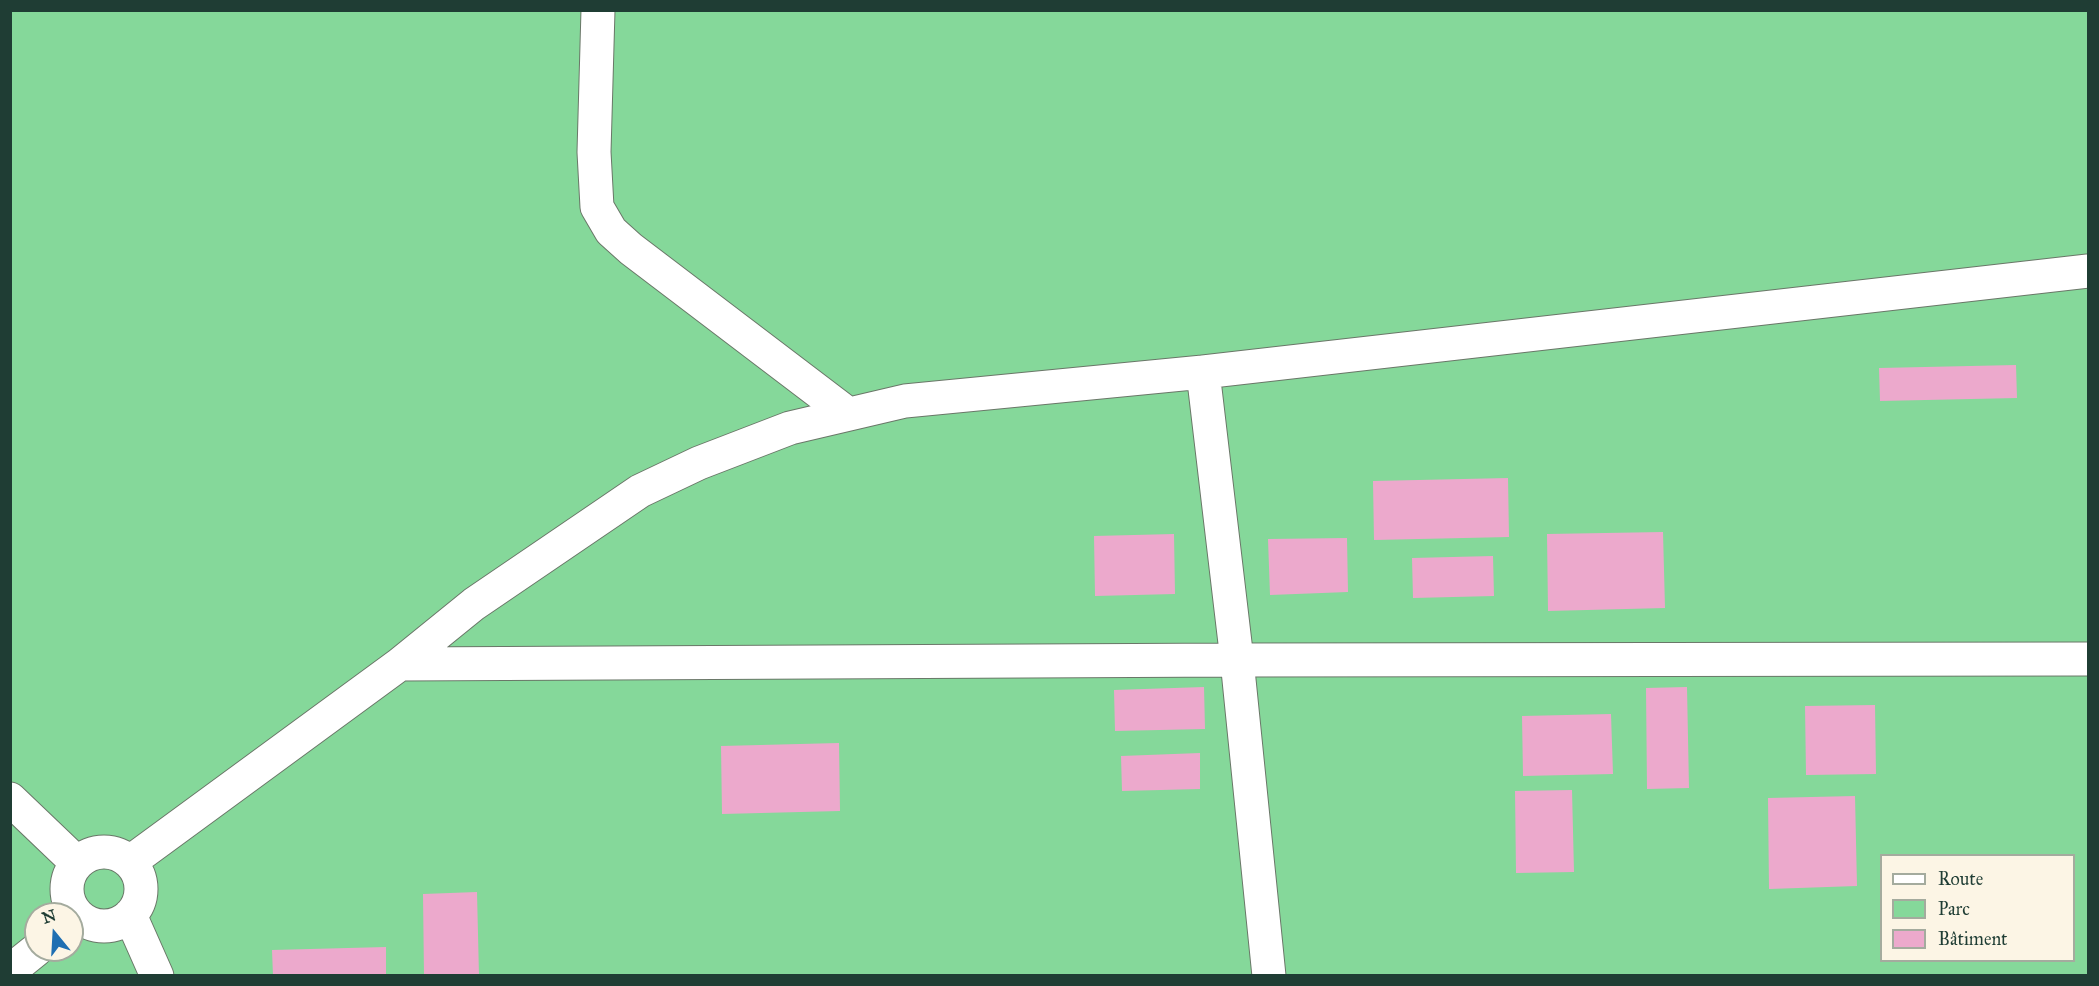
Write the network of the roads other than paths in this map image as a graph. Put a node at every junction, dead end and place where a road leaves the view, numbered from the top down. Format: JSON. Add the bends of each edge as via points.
{"nodes":[{"id":1,"x":598,"y":10,"type":"edge"},
{"id":2,"x":2088,"y":271,"type":"edge"},
{"id":3,"x":1203,"y":372,"type":"junction"},
{"id":4,"x":848,"y":414,"type":"junction"},
{"id":5,"x":2088,"y":659,"type":"edge"},
{"id":6,"x":1237,"y":660,"type":"junction"},
{"id":7,"x":400,"y":664,"type":"junction"},
{"id":8,"x":10,"y":799,"type":"edge"},
{"id":9,"x":130,"y":862,"type":"junction"},
{"id":10,"x":77,"y":863,"type":"junction"},
{"id":11,"x":69,"y":902,"type":"edge"},
{"id":12,"x":130,"y":915,"type":"junction"},
{"id":13,"x":84,"y":921,"type":"edge"},
{"id":14,"x":24,"y":960,"type":"edge"},
{"id":15,"x":10,"y":971,"type":"edge"},
{"id":16,"x":157,"y":975,"type":"edge"},
{"id":17,"x":1269,"y":975,"type":"edge"}],
"edges":[{"from":1,"to":4,"type":"street","via":[[597,207],[611,231]]},
{"from":2,"to":3,"type":"street"},
{"from":3,"to":4,"type":"street","via":[[905,401]]},
{"from":3,"to":6,"type":"street"},
{"from":4,"to":7,"type":"street","via":[[790,428],[640,491],[474,603]]},
{"from":5,"to":6,"type":"street"},
{"from":6,"to":7,"type":"street"},
{"from":6,"to":17,"type":"street"},
{"from":7,"to":9,"type":"street"},
{"from":8,"to":10,"type":"street"},
{"from":9,"to":10,"type":"street","via":[[104,852],[89,854]]},
{"from":9,"to":12,"type":"street","via":[[141,889]]},
{"from":10,"to":11,"type":"street","via":[[69,874]]},
{"from":12,"to":13,"type":"street","via":[[104,926]]},
{"from":12,"to":16,"type":"street"},
{"from":14,"to":15,"type":"street"}]}
